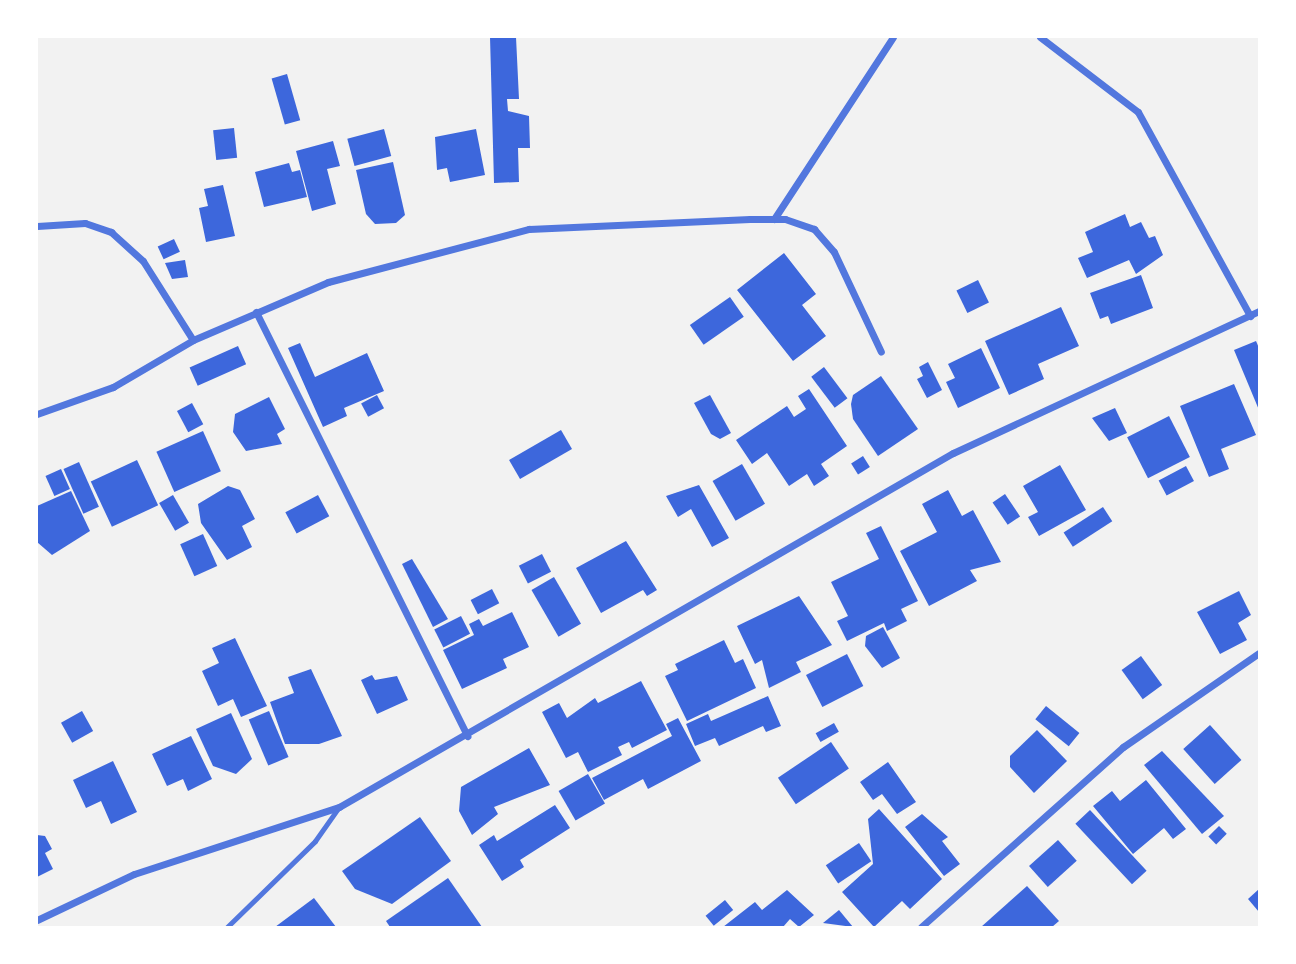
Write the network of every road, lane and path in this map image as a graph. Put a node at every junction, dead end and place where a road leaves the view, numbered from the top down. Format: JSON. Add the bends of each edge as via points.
{"nodes":[{"id":1,"x":893,"y":37,"type":"edge"},
{"id":2,"x":1040,"y":37,"type":"edge"},
{"id":3,"x":774,"y":219,"type":"junction"},
{"id":4,"x":37,"y":226,"type":"edge"},
{"id":5,"x":1259,"y":311,"type":"edge"},
{"id":6,"x":256,"y":312,"type":"junction"},
{"id":7,"x":1250,"y":316,"type":"junction"},
{"id":8,"x":193,"y":340,"type":"junction"},
{"id":9,"x":881,"y":352,"type":"dead end"},
{"id":10,"x":37,"y":414,"type":"edge"},
{"id":11,"x":1259,"y":653,"type":"edge"},
{"id":12,"x":467,"y":736,"type":"junction"},
{"id":13,"x":339,"y":807,"type":"junction"},
{"id":14,"x":37,"y":920,"type":"edge"},
{"id":15,"x":227,"y":927,"type":"edge"},
{"id":16,"x":920,"y":927,"type":"edge"}],
"edges":[{"from":1,"to":3,"type":"street"},
{"from":2,"to":7,"type":"street","via":[[1138,112]]},
{"from":3,"to":6,"type":"street","via":[[529,229],[328,282]]},
{"from":3,"to":9,"type":"street","via":[[814,229],[834,252]]},
{"from":4,"to":8,"type":"street","via":[[85,223],[111,232],[143,261]]},
{"from":5,"to":7,"type":"street"},
{"from":6,"to":8,"type":"street"},
{"from":6,"to":12,"type":"street"},
{"from":7,"to":12,"type":"street","via":[[953,453]]},
{"from":8,"to":10,"type":"street","via":[[113,387]]},
{"from":11,"to":16,"type":"street","via":[[1123,747]]},
{"from":12,"to":13,"type":"street"},
{"from":13,"to":14,"type":"street","via":[[134,874]]},
{"from":13,"to":15,"type":"lane","via":[[315,841]]}]}
